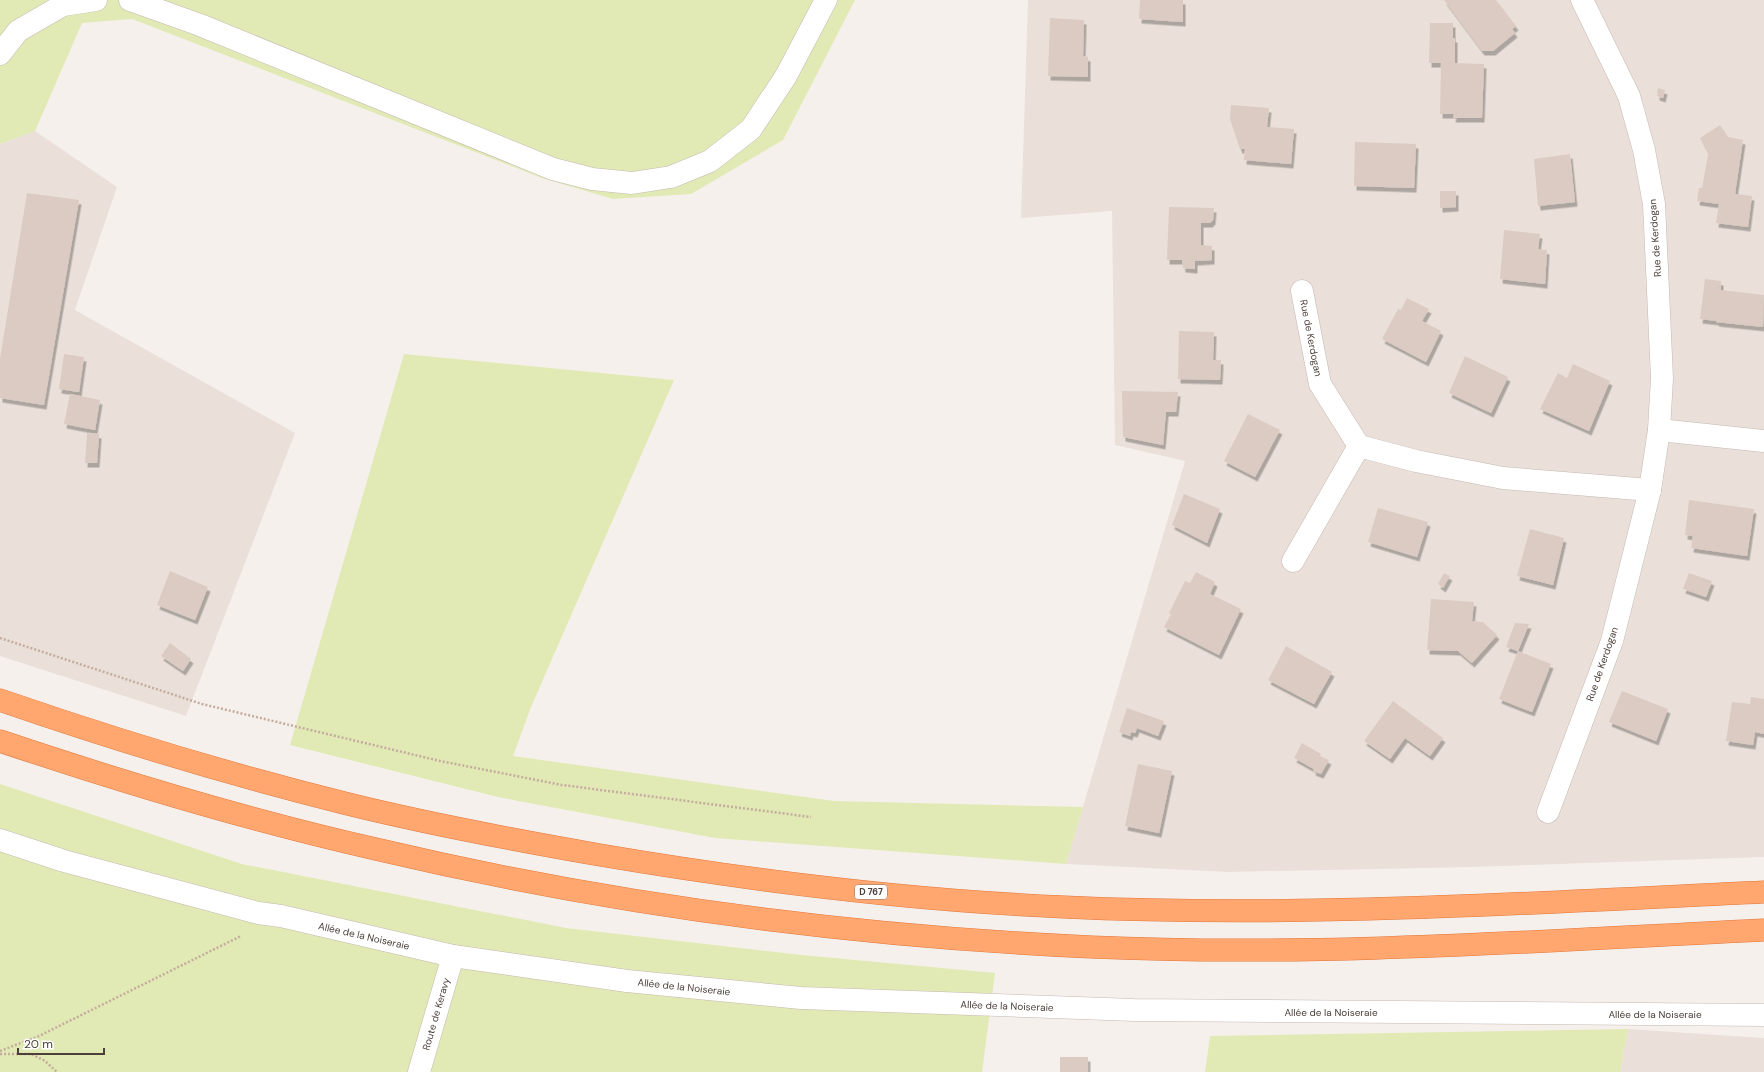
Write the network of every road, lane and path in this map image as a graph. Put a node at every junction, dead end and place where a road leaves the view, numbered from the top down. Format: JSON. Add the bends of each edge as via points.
{"nodes":[{"id":1,"x":96,"y":0,"type":"edge"},
{"id":2,"x":130,"y":0,"type":"edge"},
{"id":3,"x":826,"y":0,"type":"edge"},
{"id":4,"x":1582,"y":0,"type":"edge"},
{"id":5,"x":0,"y":54,"type":"edge"},
{"id":6,"x":1302,"y":291,"type":"dead end"},
{"id":7,"x":1659,"y":430,"type":"junction"},
{"id":8,"x":1764,"y":441,"type":"edge"},
{"id":9,"x":1359,"y":446,"type":"junction"},
{"id":10,"x":1650,"y":490,"type":"junction"},
{"id":11,"x":1293,"y":561,"type":"dead end"},
{"id":12,"x":0,"y":638,"type":"edge"},
{"id":13,"x":0,"y":700,"type":"edge"},
{"id":14,"x":0,"y":741,"type":"edge"},
{"id":15,"x":1548,"y":812,"type":"dead end"},
{"id":16,"x":811,"y":817,"type":"dead end"},
{"id":17,"x":0,"y":840,"type":"edge"},
{"id":18,"x":1764,"y":892,"type":"edge"},
{"id":19,"x":1764,"y":930,"type":"edge"},
{"id":20,"x":246,"y":934,"type":"dead end"},
{"id":21,"x":453,"y":956,"type":"junction"},
{"id":22,"x":1764,"y":1015,"type":"edge"},
{"id":23,"x":0,"y":1051,"type":"edge"},
{"id":24,"x":0,"y":1054,"type":"edge"},
{"id":25,"x":57,"y":1072,"type":"edge"},
{"id":26,"x":419,"y":1072,"type":"edge"}],
"edges":[{"from":1,"to":5,"type":"street","via":[[63,5],[18,31]]},
{"from":2,"to":3,"type":"street","via":[[200,25],[553,169],[592,179],[632,183],[671,177],[710,161],[750,129],[786,76]]},
{"from":4,"to":7,"type":"street","name":"Rue de Kerdogan","via":[[1629,96],[1644,150],[1654,204],[1662,378]]},
{"from":6,"to":9,"type":"street","name":"Rue de Kerdogan","via":[[1320,384]]},
{"from":7,"to":8,"type":"street"},
{"from":7,"to":10,"type":"street","name":"Rue de Kerdogan"},
{"from":9,"to":10,"type":"street","via":[[1416,461],[1503,478]]},
{"from":9,"to":11,"type":"street"},
{"from":10,"to":15,"type":"street","name":"Rue de Kerdogan","via":[[1612,642]]},
{"from":12,"to":16,"type":"path","via":[[202,704],[440,761],[562,785]]},
{"from":13,"to":18,"type":"highway","number":"D 767","via":[[84,729],[349,804],[513,840],[785,884],[983,903],[1066,908],[1251,911],[1405,908]]},
{"from":14,"to":19,"type":"highway","via":[[208,807],[378,850],[589,893],[808,924],[976,940],[1091,947],[1208,950],[1423,946]]},
{"from":17,"to":21,"type":"street","name":"Allée de la Noiseraie","via":[[64,861],[258,913],[281,916]]},
{"from":20,"to":23,"type":"path","via":[[39,1036]]},
{"from":21,"to":22,"type":"street","name":"Allée de la Noiseraie","via":[[627,981],[801,998],[1134,1010]]},
{"from":21,"to":26,"type":"street","name":"Route de Keravy"},
{"from":24,"to":25,"type":"path","via":[[31,1054],[45,1061]]}]}
